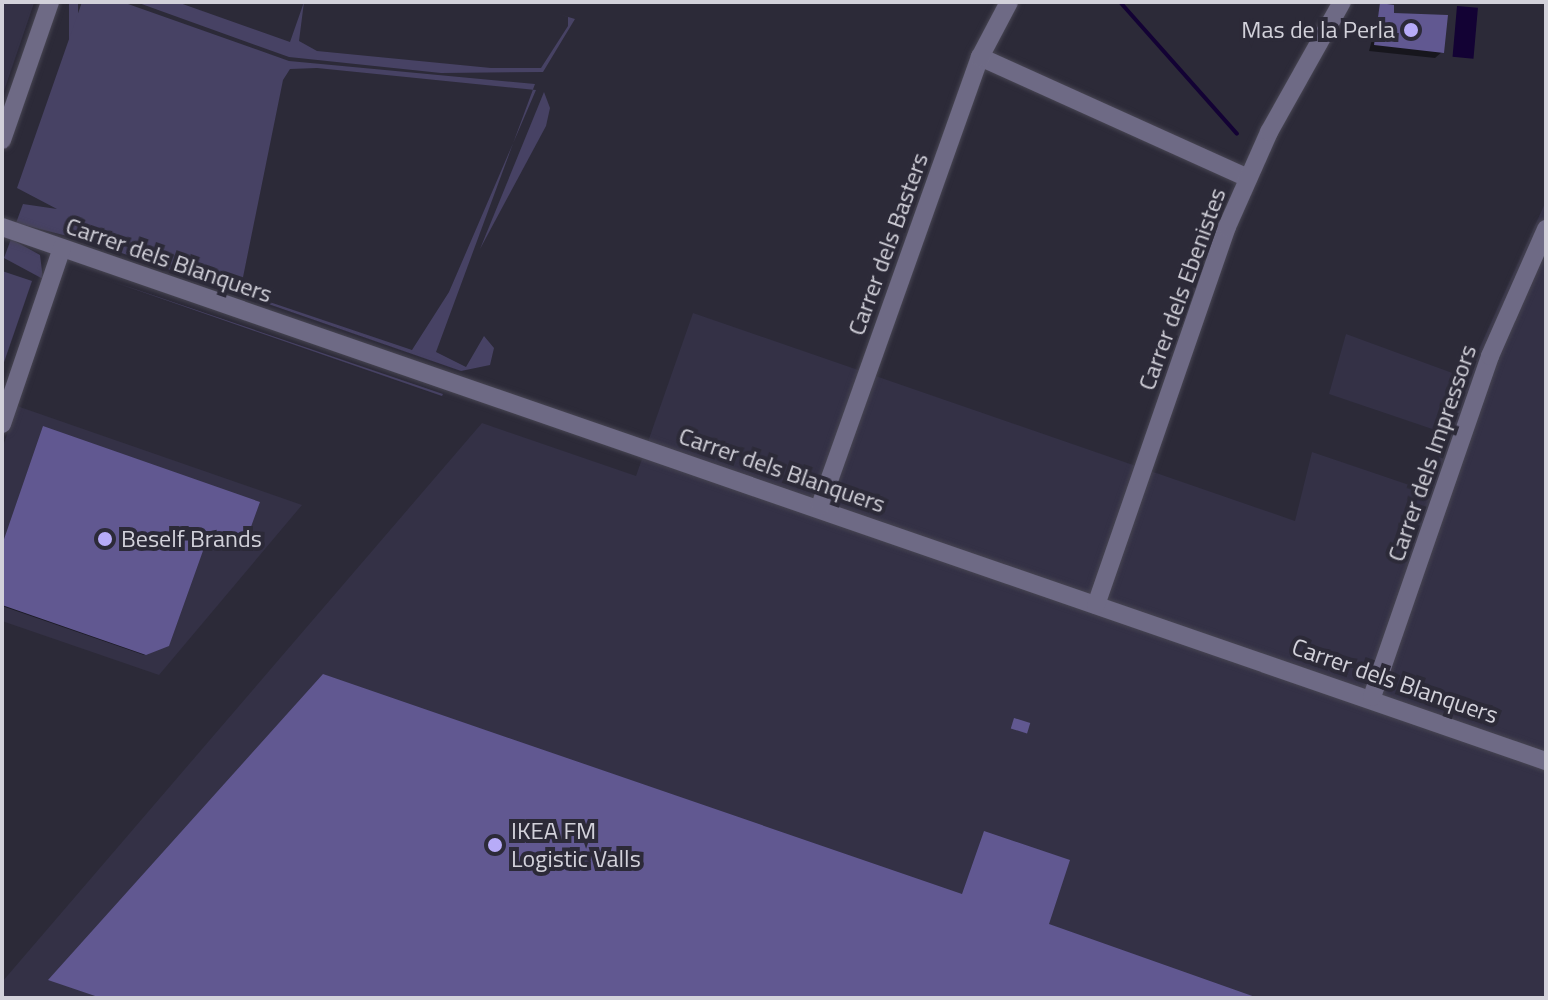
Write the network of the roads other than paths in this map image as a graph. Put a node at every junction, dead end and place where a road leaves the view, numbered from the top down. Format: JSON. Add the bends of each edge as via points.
{"nodes":[{"id":1,"x":50,"y":2,"type":"edge"},
{"id":2,"x":1009,"y":2,"type":"edge"},
{"id":3,"x":1342,"y":2,"type":"edge"},
{"id":4,"x":980,"y":57,"type":"junction"},
{"id":5,"x":2,"y":140,"type":"edge"},
{"id":6,"x":1248,"y":178,"type":"junction"},
{"id":7,"x":2,"y":227,"type":"edge"},
{"id":8,"x":1546,"y":229,"type":"edge"},
{"id":9,"x":62,"y":248,"type":"junction"},
{"id":10,"x":2,"y":424,"type":"edge"},
{"id":11,"x":820,"y":506,"type":"junction"},
{"id":12,"x":1096,"y":605,"type":"junction"},
{"id":13,"x":1372,"y":697,"type":"junction"},
{"id":14,"x":1546,"y":761,"type":"edge"}],
"edges":[{"from":1,"to":5,"type":"street"},
{"from":2,"to":4,"type":"street","name":"Carrer dels Basters"},
{"from":3,"to":6,"type":"street","name":"Carrer dels Ebenistes"},
{"from":4,"to":6,"type":"street"},
{"from":4,"to":11,"type":"street","name":"Carrer dels Basters"},
{"from":6,"to":12,"type":"street","name":"Carrer dels Ebenistes"},
{"from":7,"to":9,"type":"street","name":"Carrer dels Blanquers"},
{"from":8,"to":13,"type":"street","name":"Carrer dels Impressors","via":[[1490,356]]},
{"from":9,"to":10,"type":"street"},
{"from":9,"to":11,"type":"street","name":"Carrer dels Blanquers"},
{"from":11,"to":12,"type":"street","name":"Carrer dels Blanquers"},
{"from":12,"to":13,"type":"street","name":"Carrer dels Blanquers"},
{"from":13,"to":14,"type":"street","name":"Carrer dels Blanquers"}]}
